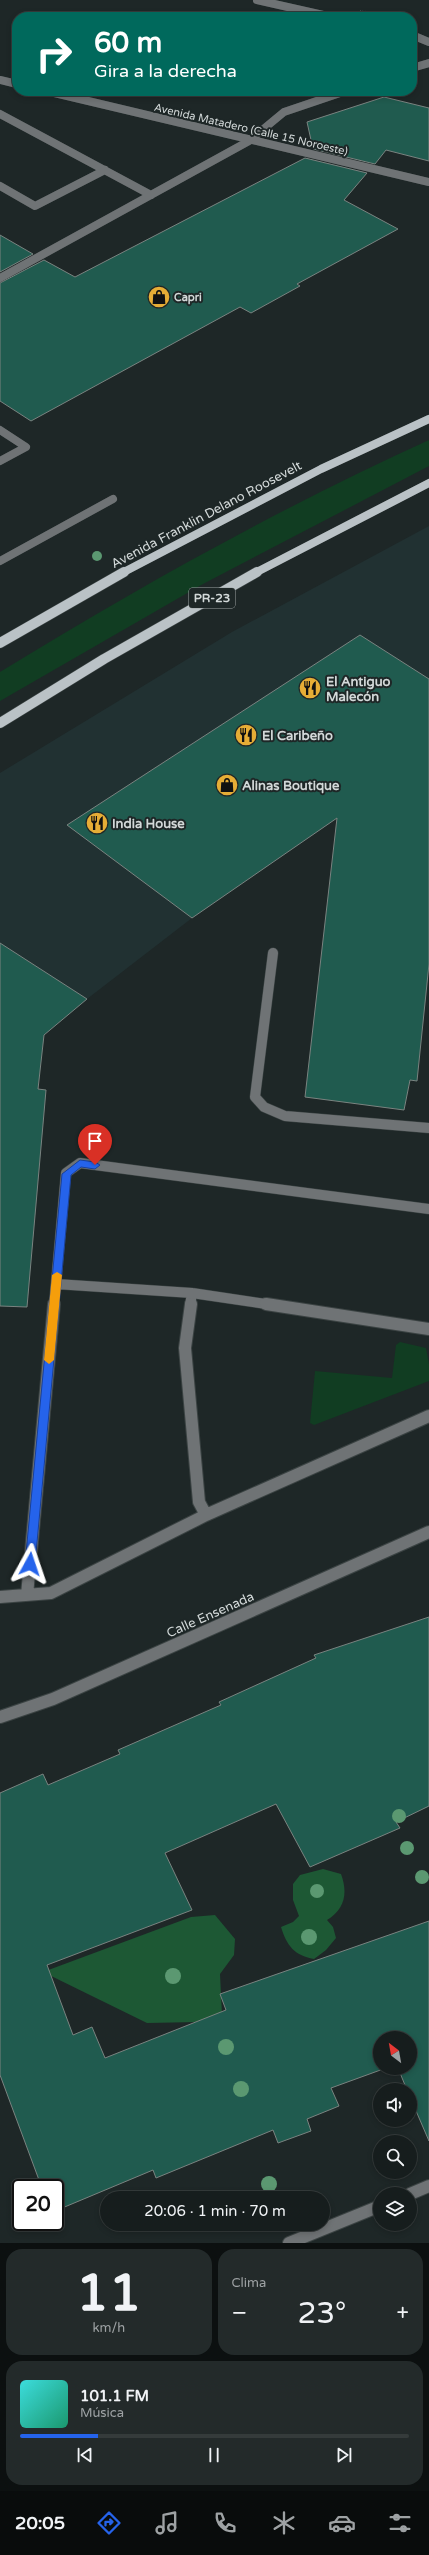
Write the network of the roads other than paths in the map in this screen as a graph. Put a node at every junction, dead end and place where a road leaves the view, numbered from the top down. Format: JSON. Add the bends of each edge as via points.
{"nodes":[{"id":1,"x":257,"y":0,"type":"edge"},
{"id":2,"x":310,"y":12,"type":"edge"},
{"id":3,"x":417,"y":37,"type":"edge"},
{"id":4,"x":429,"y":42,"type":"edge"},
{"id":5,"x":429,"y":63,"type":"edge"},
{"id":6,"x":417,"y":67,"type":"edge"},
{"id":7,"x":0,"y":80,"type":"edge"},
{"id":8,"x":12,"y":83,"type":"edge"},
{"id":9,"x":67,"y":96,"type":"edge"},
{"id":10,"x":331,"y":96,"type":"edge"},
{"id":11,"x":0,"y":114,"type":"edge"},
{"id":12,"x":249,"y":140,"type":"junction"},
{"id":13,"x":105,"y":170,"type":"junction"},
{"id":14,"x":429,"y":182,"type":"edge"},
{"id":15,"x":0,"y":186,"type":"edge"},
{"id":16,"x":151,"y":195,"type":"junction"},
{"id":17,"x":0,"y":278,"type":"edge"},
{"id":18,"x":429,"y":419,"type":"edge"},
{"id":19,"x":0,"y":430,"type":"edge"},
{"id":20,"x":0,"y":461,"type":"edge"},
{"id":21,"x":429,"y":483,"type":"edge"},
{"id":22,"x":113,"y":499,"type":"dead end"},
{"id":23,"x":0,"y":561,"type":"edge"},
{"id":24,"x":0,"y":643,"type":"edge"},
{"id":25,"x":0,"y":723,"type":"edge"},
{"id":26,"x":273,"y":953,"type":"dead end"},
{"id":27,"x":429,"y":1128,"type":"edge"},
{"id":28,"x":429,"y":1209,"type":"edge"},
{"id":29,"x":56,"y":1284,"type":"junction"},
{"id":30,"x":192,"y":1293,"type":"junction"},
{"id":31,"x":429,"y":1329,"type":"edge"},
{"id":32,"x":429,"y":1416,"type":"edge"},
{"id":33,"x":206,"y":1515,"type":"junction"},
{"id":34,"x":429,"y":1532,"type":"edge"},
{"id":35,"x":27,"y":1595,"type":"junction"},
{"id":36,"x":0,"y":1597,"type":"edge"},
{"id":37,"x":0,"y":1716,"type":"edge"},
{"id":38,"x":429,"y":2186,"type":"edge"},
{"id":39,"x":417,"y":2191,"type":"edge"},
{"id":40,"x":373,"y":2209,"type":"edge"},
{"id":41,"x":289,"y":2243,"type":"edge"}],
"edges":[{"from":1,"to":2,"type":"street"},
{"from":3,"to":4,"type":"street"},
{"from":5,"to":6,"type":"street"},
{"from":7,"to":8,"type":"street"},
{"from":9,"to":12,"type":"street","name":"Avenida Matadero (Calle 15 Noroeste)"},
{"from":10,"to":12,"type":"street","via":[[284,112]]},
{"from":11,"to":13,"type":"street"},
{"from":12,"to":14,"type":"street","name":"Avenida Matadero (Calle 15 Noroeste)"},
{"from":12,"to":16,"type":"street"},
{"from":13,"to":15,"type":"street","via":[[35,206]]},
{"from":13,"to":16,"type":"street"},
{"from":16,"to":17,"type":"street"},
{"from":18,"to":24,"type":"main road","name":"Avenida Franklin Delano Roosevelt","via":[[321,469],[128,569]]},
{"from":19,"to":20,"type":"street","via":[[26,447]]},
{"from":21,"to":25,"type":"main road","number":"PR-23","via":[[159,627]]},
{"from":22,"to":23,"type":"street"},
{"from":26,"to":27,"type":"street","via":[[255,1097],[264,1107],[285,1116]]},
{"from":28,"to":29,"type":"street","via":[[80,1163],[66,1174]]},
{"from":29,"to":30,"type":"street"},
{"from":29,"to":35,"type":"street"},
{"from":30,"to":31,"type":"street"},
{"from":30,"to":33,"type":"street","via":[[185,1348],[200,1502]]},
{"from":32,"to":33,"type":"street"},
{"from":33,"to":35,"type":"street","via":[[50,1593]]},
{"from":34,"to":37,"type":"street","name":"Calle Ensenada","via":[[53,1699]]},
{"from":35,"to":36,"type":"street"},
{"from":38,"to":39,"type":"street"},
{"from":40,"to":41,"type":"street"}]}
